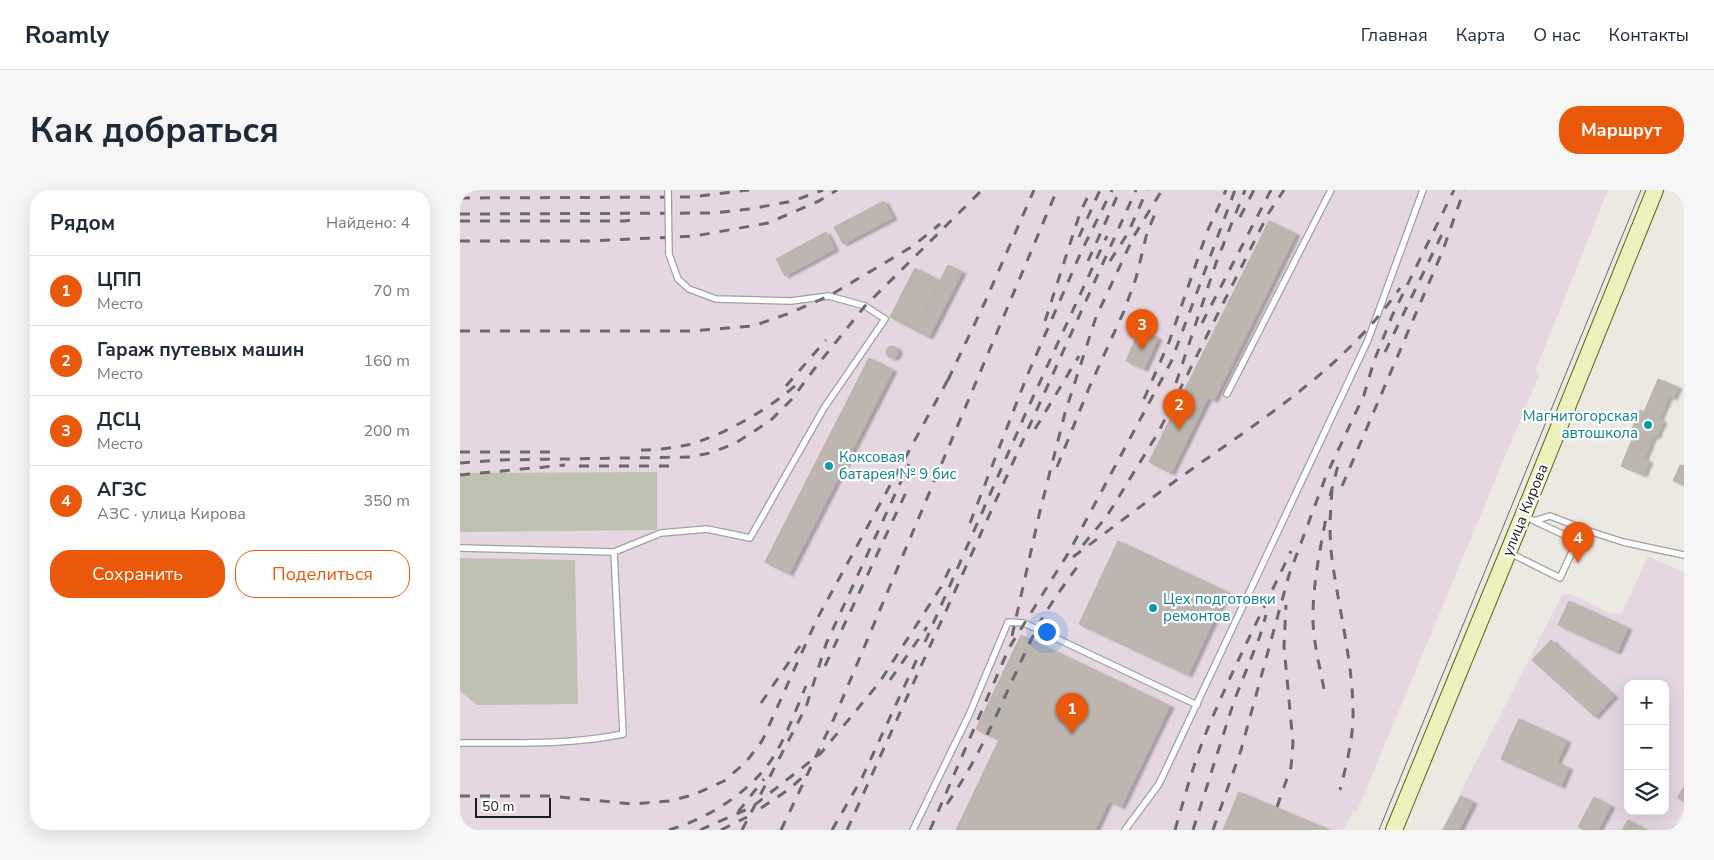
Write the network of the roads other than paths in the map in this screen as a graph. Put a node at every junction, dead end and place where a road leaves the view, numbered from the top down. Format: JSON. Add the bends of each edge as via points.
{"nodes":[{"id":1,"x":668,"y":190,"type":"edge"},
{"id":2,"x":1331,"y":190,"type":"edge"},
{"id":3,"x":1423,"y":190,"type":"edge"},
{"id":4,"x":1655,"y":190,"type":"edge"},
{"id":5,"x":1227,"y":394,"type":"dead end"},
{"id":6,"x":1528,"y":518,"type":"junction"},
{"id":7,"x":460,"y":548,"type":"edge"},
{"id":8,"x":614,"y":552,"type":"junction"},
{"id":9,"x":1508,"y":552,"type":"junction"},
{"id":10,"x":1684,"y":555,"type":"edge"},
{"id":11,"x":1197,"y":705,"type":"junction"},
{"id":12,"x":460,"y":743,"type":"edge"},
{"id":13,"x":913,"y":830,"type":"edge"},
{"id":14,"x":1125,"y":830,"type":"edge"},
{"id":15,"x":1394,"y":830,"type":"edge"}],
"edges":[{"from":1,"to":8,"type":"lane","bridge":true,"via":[[669,254],[678,279],[689,289],[716,298],[790,301],[829,296],[865,306],[884,319],[824,408],[750,538],[707,529],[661,533]]},
{"from":2,"to":5,"type":"lane"},
{"from":3,"to":11,"type":"lane","via":[[1368,340]]},
{"from":4,"to":6,"type":"main road","name":"улица Кирова"},
{"from":6,"to":9,"type":"main road","name":"улица Кирова"},
{"from":6,"to":9,"type":"lane","via":[[1577,541],[1560,578]]},
{"from":6,"to":10,"type":"lane","via":[[1550,516],[1623,542]]},
{"from":7,"to":8,"type":"lane"},
{"from":8,"to":12,"type":"lane","via":[[623,734],[597,740]]},
{"from":9,"to":15,"type":"main road","name":"улица Кирова"},
{"from":11,"to":13,"type":"lane","via":[[1024,622],[1008,622],[969,715]]},
{"from":11,"to":14,"type":"lane","via":[[1159,784]]}]}
